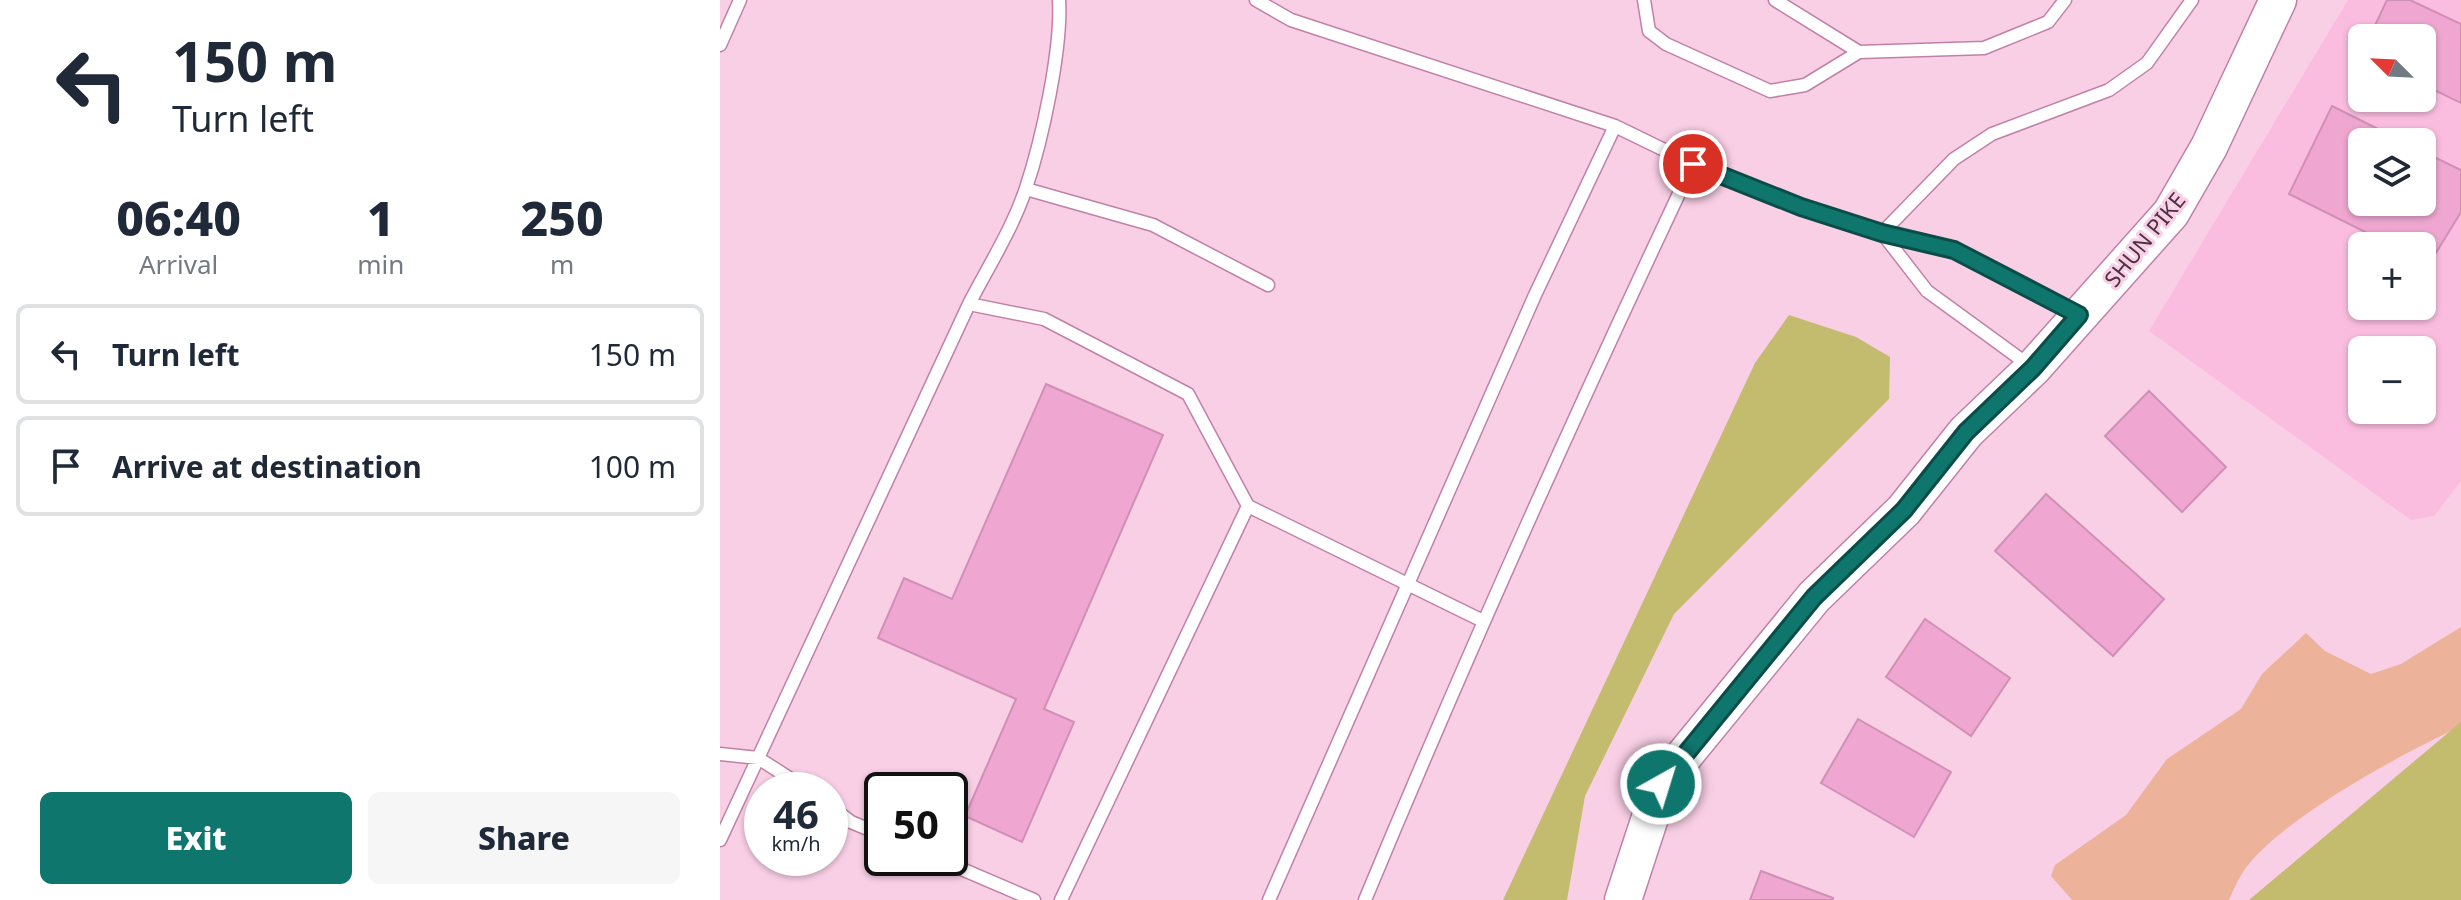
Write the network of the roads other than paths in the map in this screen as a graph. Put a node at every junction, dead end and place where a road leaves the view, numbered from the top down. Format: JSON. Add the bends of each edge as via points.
{"nodes":[{"id":1,"x":740,"y":0,"type":"edge"},
{"id":2,"x":1059,"y":0,"type":"edge"},
{"id":3,"x":1256,"y":0,"type":"edge"},
{"id":4,"x":1644,"y":0,"type":"edge"},
{"id":5,"x":1775,"y":0,"type":"edge"},
{"id":6,"x":2065,"y":0,"type":"edge"},
{"id":7,"x":2192,"y":0,"type":"edge"},
{"id":8,"x":2278,"y":0,"type":"edge"},
{"id":9,"x":720,"y":45,"type":"edge"},
{"id":10,"x":1859,"y":52,"type":"junction"},
{"id":11,"x":1615,"y":126,"type":"junction"},
{"id":12,"x":1693,"y":164,"type":"junction"},
{"id":13,"x":1026,"y":189,"type":"junction"},
{"id":14,"x":1882,"y":233,"type":"junction"},
{"id":15,"x":1268,"y":285,"type":"dead end"},
{"id":16,"x":969,"y":304,"type":"junction"},
{"id":17,"x":2079,"y":315,"type":"junction"},
{"id":18,"x":2033,"y":368,"type":"junction"},
{"id":19,"x":1248,"y":506,"type":"junction"},
{"id":20,"x":1408,"y":582,"type":"junction"},
{"id":21,"x":1483,"y":621,"type":"junction"},
{"id":22,"x":720,"y":754,"type":"edge"},
{"id":23,"x":758,"y":758,"type":"junction"},
{"id":24,"x":780,"y":772,"type":"edge"},
{"id":25,"x":720,"y":840,"type":"edge"},
{"id":26,"x":968,"y":872,"type":"edge"},
{"id":27,"x":1034,"y":900,"type":"edge"},
{"id":28,"x":1061,"y":900,"type":"edge"},
{"id":29,"x":1269,"y":900,"type":"edge"},
{"id":30,"x":1365,"y":900,"type":"edge"},
{"id":31,"x":1623,"y":900,"type":"edge"}],
"edges":[{"from":1,"to":9,"type":"lane"},
{"from":2,"to":13,"type":"lane","via":[[1046,105]]},
{"from":3,"to":11,"type":"lane","via":[[1291,20]]},
{"from":4,"to":10,"type":"lane","via":[[1649,31],[1666,44],[1770,91],[1805,85]]},
{"from":5,"to":10,"type":"lane"},
{"from":6,"to":10,"type":"lane","via":[[2048,22],[1984,48]]},
{"from":7,"to":14,"type":"lane","via":[[2147,63],[2109,90],[1992,134],[1954,159]]},
{"from":8,"to":17,"type":"main road","name":"SHUN PIKE","via":[[2209,147],[2171,213]]},
{"from":11,"to":12,"type":"lane"},
{"from":11,"to":20,"type":"lane"},
{"from":12,"to":14,"type":"lane"},
{"from":12,"to":21,"type":"lane"},
{"from":13,"to":15,"type":"lane","via":[[1153,225]]},
{"from":13,"to":16,"type":"lane"},
{"from":14,"to":17,"type":"lane","via":[[1954,250]]},
{"from":14,"to":18,"type":"lane","via":[[1927,291]]},
{"from":16,"to":19,"type":"lane","via":[[1044,319],[1188,394]]},
{"from":16,"to":23,"type":"lane"},
{"from":17,"to":18,"type":"main road","name":"SHUN PIKE"},
{"from":18,"to":31,"type":"main road","name":"SHUN PIKE","via":[[1966,432],[1904,510],[1814,597],[1661,784]]},
{"from":19,"to":20,"type":"lane","via":[[1306,538]]},
{"from":19,"to":28,"type":"lane"},
{"from":20,"to":21,"type":"lane"},
{"from":20,"to":29,"type":"lane"},
{"from":21,"to":30,"type":"lane"},
{"from":22,"to":23,"type":"lane"},
{"from":23,"to":24,"type":"lane"},
{"from":23,"to":25,"type":"lane"},
{"from":26,"to":27,"type":"lane"}]}
